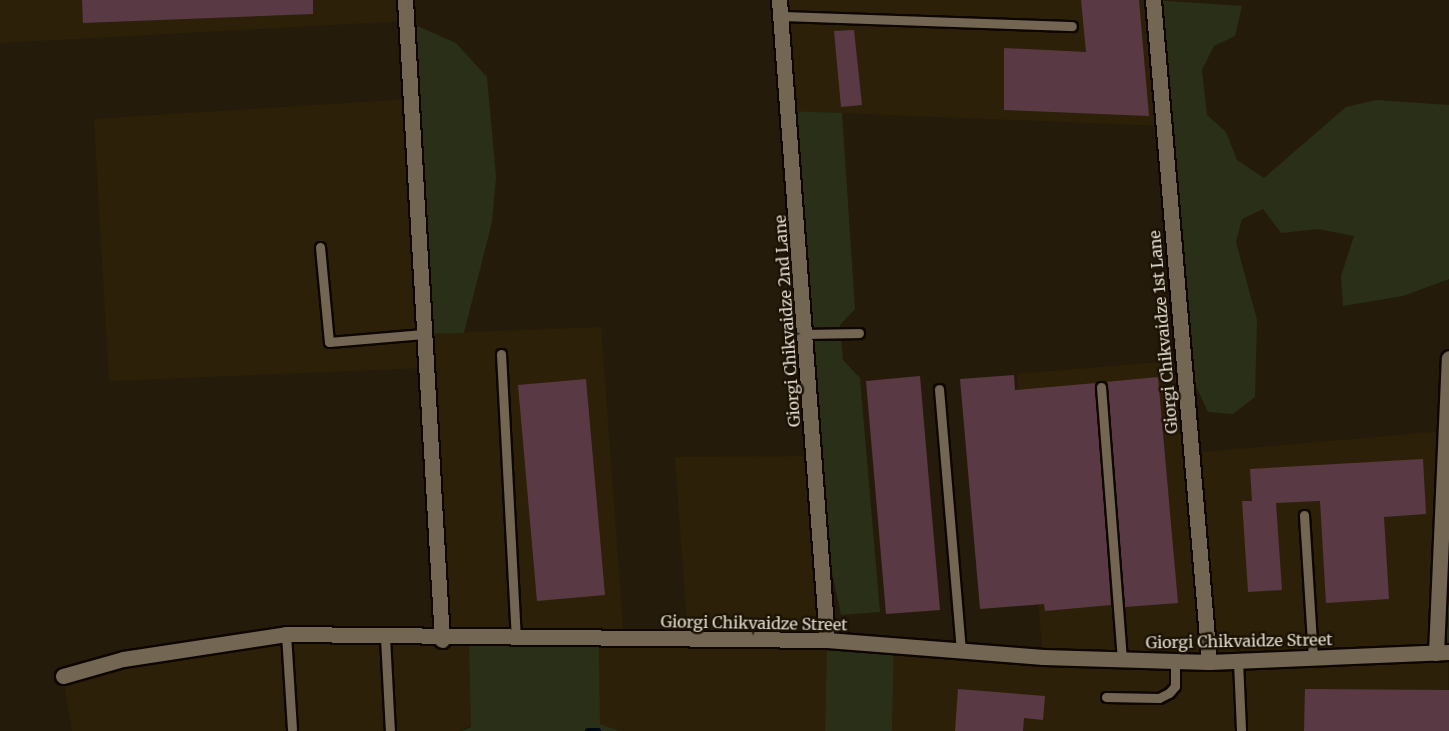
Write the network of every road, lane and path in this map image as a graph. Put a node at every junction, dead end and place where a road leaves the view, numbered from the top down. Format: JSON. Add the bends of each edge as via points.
{"nodes":[{"id":1,"x":405,"y":0,"type":"edge"},
{"id":2,"x":778,"y":0,"type":"edge"},
{"id":3,"x":1153,"y":0,"type":"edge"},
{"id":4,"x":780,"y":16,"type":"junction"},
{"id":5,"x":1072,"y":26,"type":"dead end"},
{"id":6,"x":320,"y":247,"type":"dead end"},
{"id":7,"x":859,"y":333,"type":"dead end"},
{"id":8,"x":424,"y":334,"type":"junction"},
{"id":9,"x":806,"y":334,"type":"junction"},
{"id":10,"x":501,"y":354,"type":"dead end"},
{"id":11,"x":1449,"y":358,"type":"edge"},
{"id":12,"x":1101,"y":387,"type":"dead end"},
{"id":13,"x":939,"y":389,"type":"dead end"},
{"id":14,"x":1304,"y":515,"type":"dead end"},
{"id":15,"x":286,"y":634,"type":"junction"},
{"id":16,"x":385,"y":637,"type":"junction"},
{"id":17,"x":442,"y":640,"type":"junction"},
{"id":18,"x":516,"y":640,"type":"junction"},
{"id":19,"x":828,"y":640,"type":"junction"},
{"id":20,"x":961,"y":651,"type":"junction"},
{"id":21,"x":1443,"y":653,"type":"edge"},
{"id":22,"x":1313,"y":659,"type":"junction"},
{"id":23,"x":1122,"y":660,"type":"junction"},
{"id":24,"x":1175,"y":661,"type":"junction"},
{"id":25,"x":1238,"y":661,"type":"junction"},
{"id":26,"x":1209,"y":662,"type":"junction"},
{"id":27,"x":63,"y":676,"type":"dead end"},
{"id":28,"x":1106,"y":697,"type":"dead end"},
{"id":29,"x":292,"y":729,"type":"dead end"},
{"id":30,"x":390,"y":731,"type":"edge"},
{"id":31,"x":1240,"y":731,"type":"edge"}],
"edges":[{"from":1,"to":8,"type":"street"},
{"from":2,"to":4,"type":"street","name":"Giorgi Chikvaidze 2nd Lane"},
{"from":3,"to":26,"type":"street","name":"Giorgi Chikvaidze 1st Lane"},
{"from":4,"to":5,"type":"lane"},
{"from":4,"to":9,"type":"street","name":"Giorgi Chikvaidze 2nd Lane"},
{"from":6,"to":8,"type":"lane","via":[[329,342]]},
{"from":7,"to":9,"type":"lane"},
{"from":8,"to":17,"type":"street"},
{"from":9,"to":19,"type":"street","name":"Giorgi Chikvaidze 2nd Lane"},
{"from":10,"to":18,"type":"lane"},
{"from":11,"to":21,"type":"street"},
{"from":12,"to":23,"type":"lane"},
{"from":13,"to":20,"type":"lane"},
{"from":14,"to":22,"type":"lane"},
{"from":15,"to":16,"type":"street","name":"Giorgi Chikvaidze Street"},
{"from":15,"to":27,"type":"street","name":"Giorgi Chikvaidze Street","via":[[146,655]]},
{"from":15,"to":29,"type":"lane"},
{"from":16,"to":17,"type":"street","name":"Giorgi Chikvaidze Street"},
{"from":16,"to":30,"type":"lane"},
{"from":17,"to":18,"type":"street","name":"Giorgi Chikvaidze Street"},
{"from":18,"to":19,"type":"street","name":"Giorgi Chikvaidze Street"},
{"from":19,"to":20,"type":"street","name":"Giorgi Chikvaidze Street"},
{"from":20,"to":23,"type":"street","name":"Giorgi Chikvaidze Street"},
{"from":21,"to":22,"type":"street","name":"Giorgi Chikvaidze Street"},
{"from":22,"to":25,"type":"street","name":"Giorgi Chikvaidze Street"},
{"from":23,"to":24,"type":"street","name":"Giorgi Chikvaidze Street"},
{"from":24,"to":26,"type":"street","name":"Giorgi Chikvaidze Street"},
{"from":24,"to":28,"type":"lane","via":[[1175,686],[1169,693],[1159,698]]},
{"from":25,"to":26,"type":"street","name":"Giorgi Chikvaidze Street"},
{"from":25,"to":31,"type":"lane"}]}
